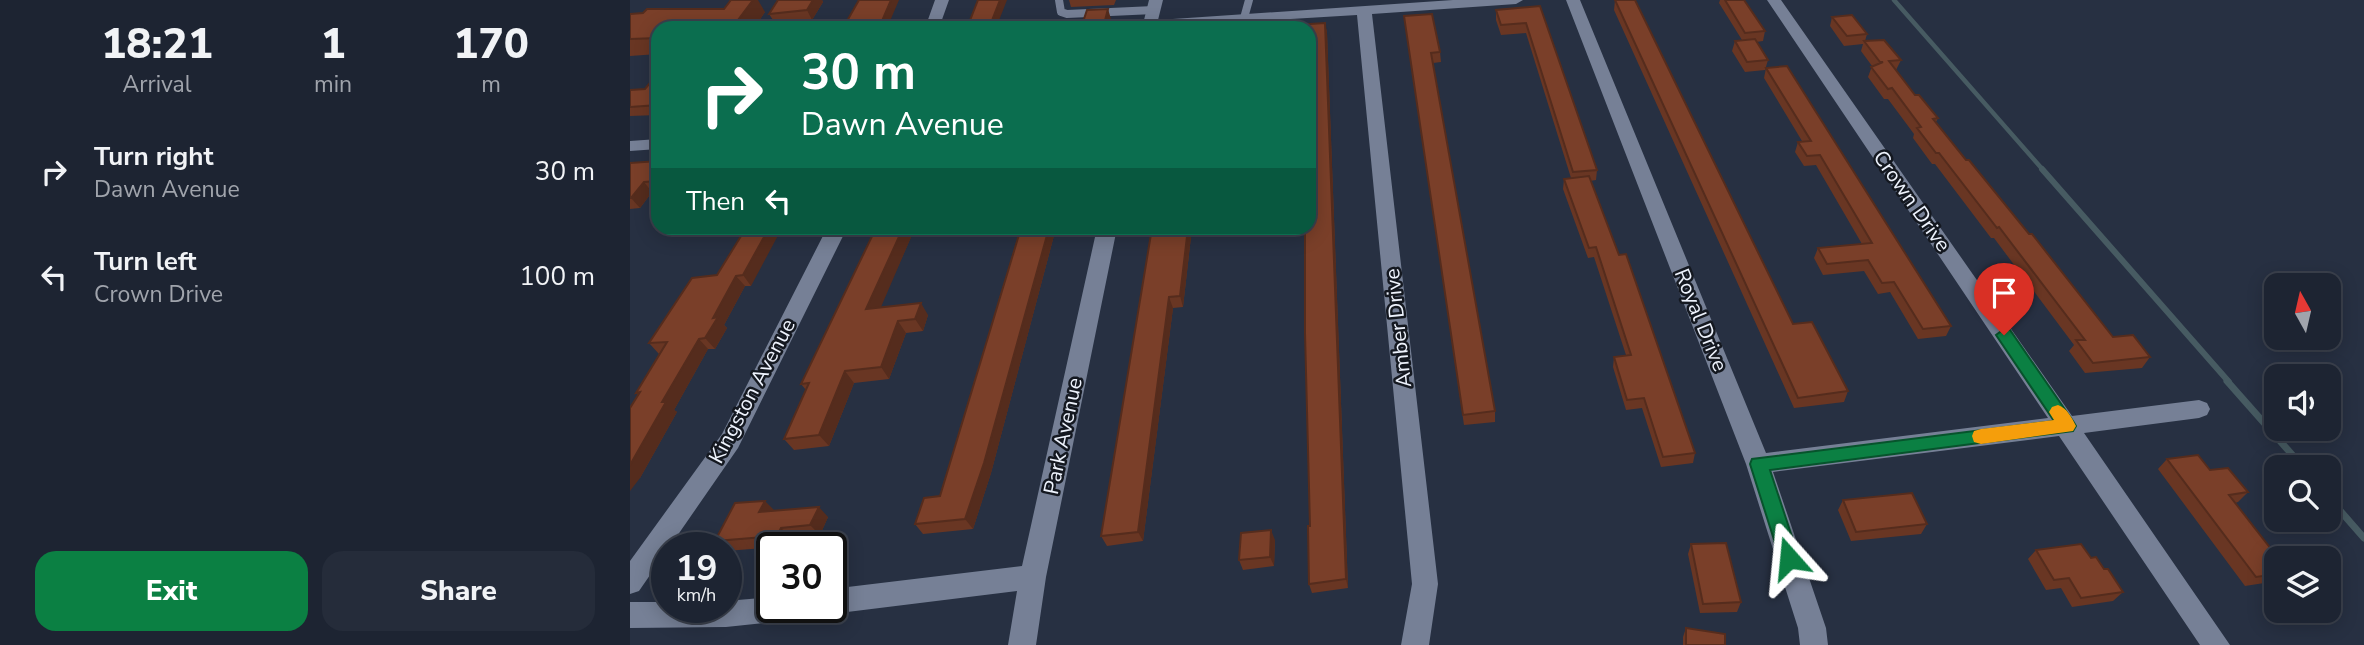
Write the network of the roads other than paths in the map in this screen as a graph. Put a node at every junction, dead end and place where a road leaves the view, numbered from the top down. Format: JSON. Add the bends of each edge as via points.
{"nodes":[{"id":1,"x":942,"y":0,"type":"edge"},
{"id":2,"x":1059,"y":0,"type":"edge"},
{"id":3,"x":1248,"y":0,"type":"edge"},
{"id":4,"x":1516,"y":0,"type":"edge"},
{"id":5,"x":1573,"y":0,"type":"edge"},
{"id":6,"x":1774,"y":0,"type":"edge"},
{"id":7,"x":1155,"y":5,"type":"edge"},
{"id":8,"x":1364,"y":11,"type":"junction"},
{"id":9,"x":1244,"y":19,"type":"junction"},
{"id":10,"x":934,"y":21,"type":"edge"},
{"id":11,"x":1220,"y":21,"type":"edge"},
{"id":12,"x":651,"y":144,"type":"edge"},
{"id":13,"x":630,"y":146,"type":"edge"},
{"id":14,"x":834,"y":235,"type":"edge"},
{"id":15,"x":1106,"y":235,"type":"edge"},
{"id":16,"x":2199,"y":409,"type":"dead end"},
{"id":17,"x":2067,"y":426,"type":"junction"},
{"id":18,"x":1759,"y":464,"type":"junction"},
{"id":19,"x":1033,"y":577,"type":"junction"},
{"id":20,"x":630,"y":582,"type":"edge"},
{"id":21,"x":847,"y":600,"type":"edge"},
{"id":22,"x":756,"y":611,"type":"edge"},
{"id":23,"x":630,"y":615,"type":"edge"},
{"id":24,"x":1022,"y":645,"type":"edge"},
{"id":25,"x":1415,"y":645,"type":"edge"},
{"id":26,"x":1814,"y":645,"type":"edge"},
{"id":27,"x":2216,"y":645,"type":"edge"}],
"edges":[{"from":1,"to":10,"type":"street"},
{"from":2,"to":7,"type":"lane","via":[[1061,12],[1067,15]]},
{"from":3,"to":9,"type":"lane"},
{"from":4,"to":8,"type":"street"},
{"from":5,"to":18,"type":"street","name":"Royal Drive"},
{"from":6,"to":17,"type":"street","name":"Crown Drive"},
{"from":8,"to":9,"type":"street"},
{"from":8,"to":25,"type":"street","name":"Amber Drive","via":[[1425,584]]},
{"from":9,"to":11,"type":"street"},
{"from":12,"to":13,"type":"street"},
{"from":14,"to":20,"type":"street","name":"Kingston Avenue","via":[[730,441]]},
{"from":15,"to":19,"type":"street","name":"Park Avenue"},
{"from":16,"to":17,"type":"street"},
{"from":17,"to":18,"type":"street"},
{"from":17,"to":27,"type":"street","name":"Crown Drive"},
{"from":18,"to":26,"type":"street","name":"Royal Drive"},
{"from":19,"to":21,"type":"street"},
{"from":19,"to":24,"type":"street","name":"Park Avenue"},
{"from":22,"to":23,"type":"street"}]}
